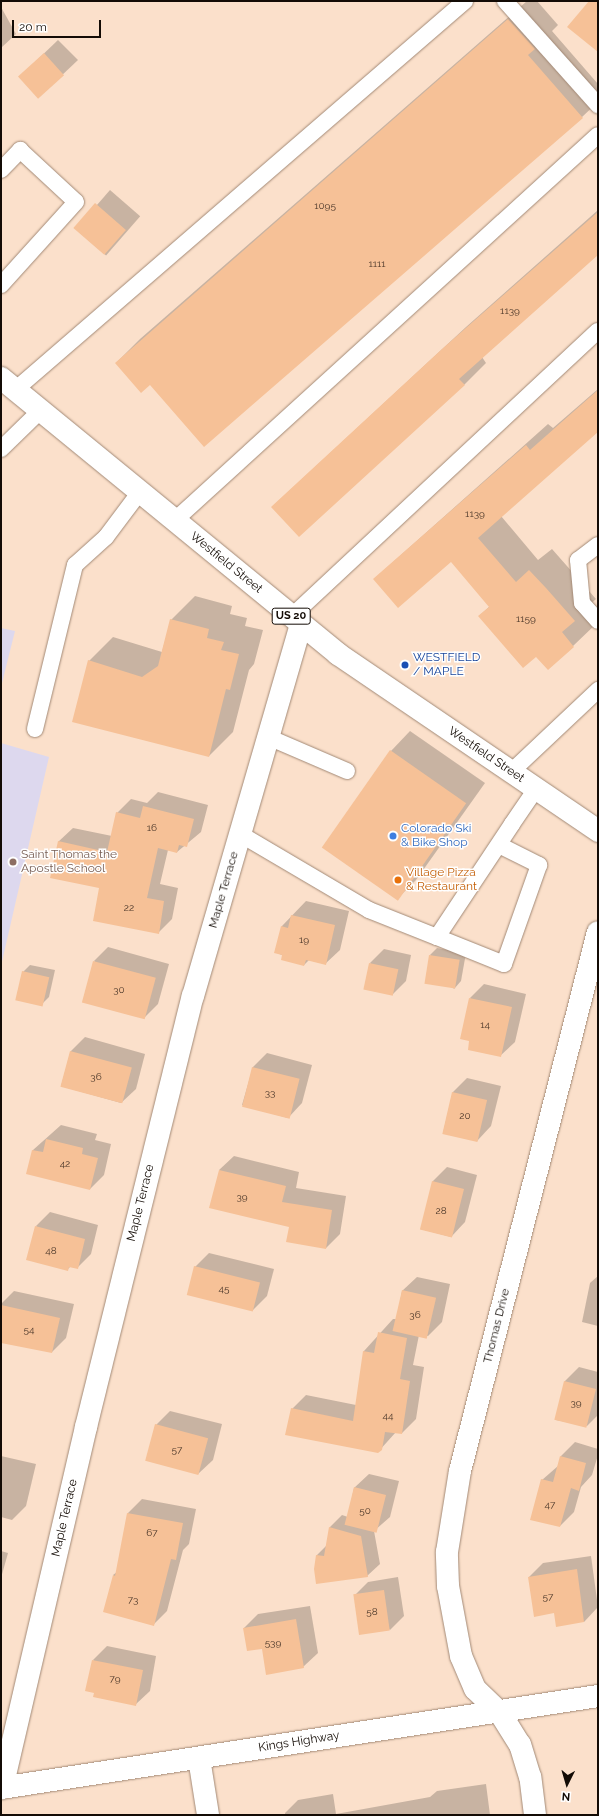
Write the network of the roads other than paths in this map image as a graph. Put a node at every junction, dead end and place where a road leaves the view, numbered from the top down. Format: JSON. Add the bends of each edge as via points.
{"nodes":[{"id":1,"x":466,"y":1,"type":"edge"},
{"id":2,"x":505,"y":1,"type":"edge"},
{"id":3,"x":598,"y":105,"type":"edge"},
{"id":4,"x":598,"y":135,"type":"edge"},
{"id":5,"x":1,"y":170,"type":"edge"},
{"id":6,"x":1,"y":285,"type":"edge"},
{"id":7,"x":598,"y":331,"type":"edge"},
{"id":8,"x":8,"y":384,"type":"edge"},
{"id":9,"x":40,"y":411,"type":"junction"},
{"id":10,"x":1,"y":449,"type":"edge"},
{"id":11,"x":139,"y":492,"type":"junction"},
{"id":12,"x":174,"y":521,"type":"junction"},
{"id":13,"x":598,"y":545,"type":"edge"},
{"id":14,"x":296,"y":620,"type":"junction"},
{"id":15,"x":598,"y":622,"type":"edge"},
{"id":16,"x":598,"y":690,"type":"edge"},
{"id":17,"x":35,"y":729,"type":"dead end"},
{"id":18,"x":268,"y":737,"type":"junction"},
{"id":19,"x":347,"y":771,"type":"dead end"},
{"id":20,"x":511,"y":772,"type":"junction"},
{"id":21,"x":536,"y":789,"type":"junction"},
{"id":22,"x":598,"y":831,"type":"edge"},
{"id":23,"x":240,"y":834,"type":"junction"},
{"id":24,"x":499,"y":845,"type":"junction"},
{"id":25,"x":598,"y":932,"type":"edge"},
{"id":26,"x":437,"y":937,"type":"junction"},
{"id":27,"x":598,"y":1696,"type":"edge"},
{"id":28,"x":499,"y":1712,"type":"junction"},
{"id":29,"x":200,"y":1758,"type":"junction"},
{"id":30,"x":2,"y":1788,"type":"edge"},
{"id":31,"x":208,"y":1815,"type":"edge"},
{"id":32,"x":535,"y":1815,"type":"edge"}],
"edges":[{"from":1,"to":8,"type":"lane"},
{"from":2,"to":3,"type":"lane"},
{"from":4,"to":12,"type":"lane"},
{"from":5,"to":6,"type":"lane","via":[[20,150],[76,202]]},
{"from":7,"to":14,"type":"lane"},
{"from":8,"to":9,"type":"street","name":"Westfield Street","number":"US 20"},
{"from":9,"to":10,"type":"lane"},
{"from":9,"to":11,"type":"street","name":"Westfield Street","number":"US 20"},
{"from":11,"to":12,"type":"street","name":"Westfield Street","number":"US 20"},
{"from":11,"to":17,"type":"lane","via":[[106,537],[75,565]]},
{"from":12,"to":14,"type":"street","name":"Westfield Street","number":"US 20"},
{"from":13,"to":15,"type":"lane","via":[[578,560],[582,603]]},
{"from":14,"to":18,"type":"street","name":"Maple Terrace"},
{"from":14,"to":20,"type":"street","name":"Westfield Street","number":"US 20","via":[[338,654]]},
{"from":16,"to":20,"type":"lane"},
{"from":18,"to":19,"type":"lane"},
{"from":18,"to":23,"type":"street","name":"Maple Terrace"},
{"from":20,"to":21,"type":"street","name":"Westfield Street","number":"US 20"},
{"from":21,"to":22,"type":"street","name":"Westfield Street","number":"US 20"},
{"from":21,"to":24,"type":"lane"},
{"from":23,"to":26,"type":"lane","via":[[369,910]]},
{"from":23,"to":30,"type":"street","name":"Maple Terrace","via":[[191,1004],[86,1427]]},
{"from":24,"to":26,"type":"lane"},
{"from":24,"to":26,"type":"lane","via":[[538,865],[504,964]]},
{"from":25,"to":28,"type":"street","name":"Thomas Drive","via":[[460,1471],[448,1538],[448,1586],[461,1656],[475,1689]]},
{"from":27,"to":28,"type":"street","name":"Kings Highway"},
{"from":28,"to":29,"type":"street","name":"Kings Highway"},
{"from":28,"to":32,"type":"street","name":"Thomas Drive","via":[[520,1745],[530,1777]]},
{"from":29,"to":30,"type":"street","name":"Kings Highway"},
{"from":29,"to":31,"type":"street"}]}
